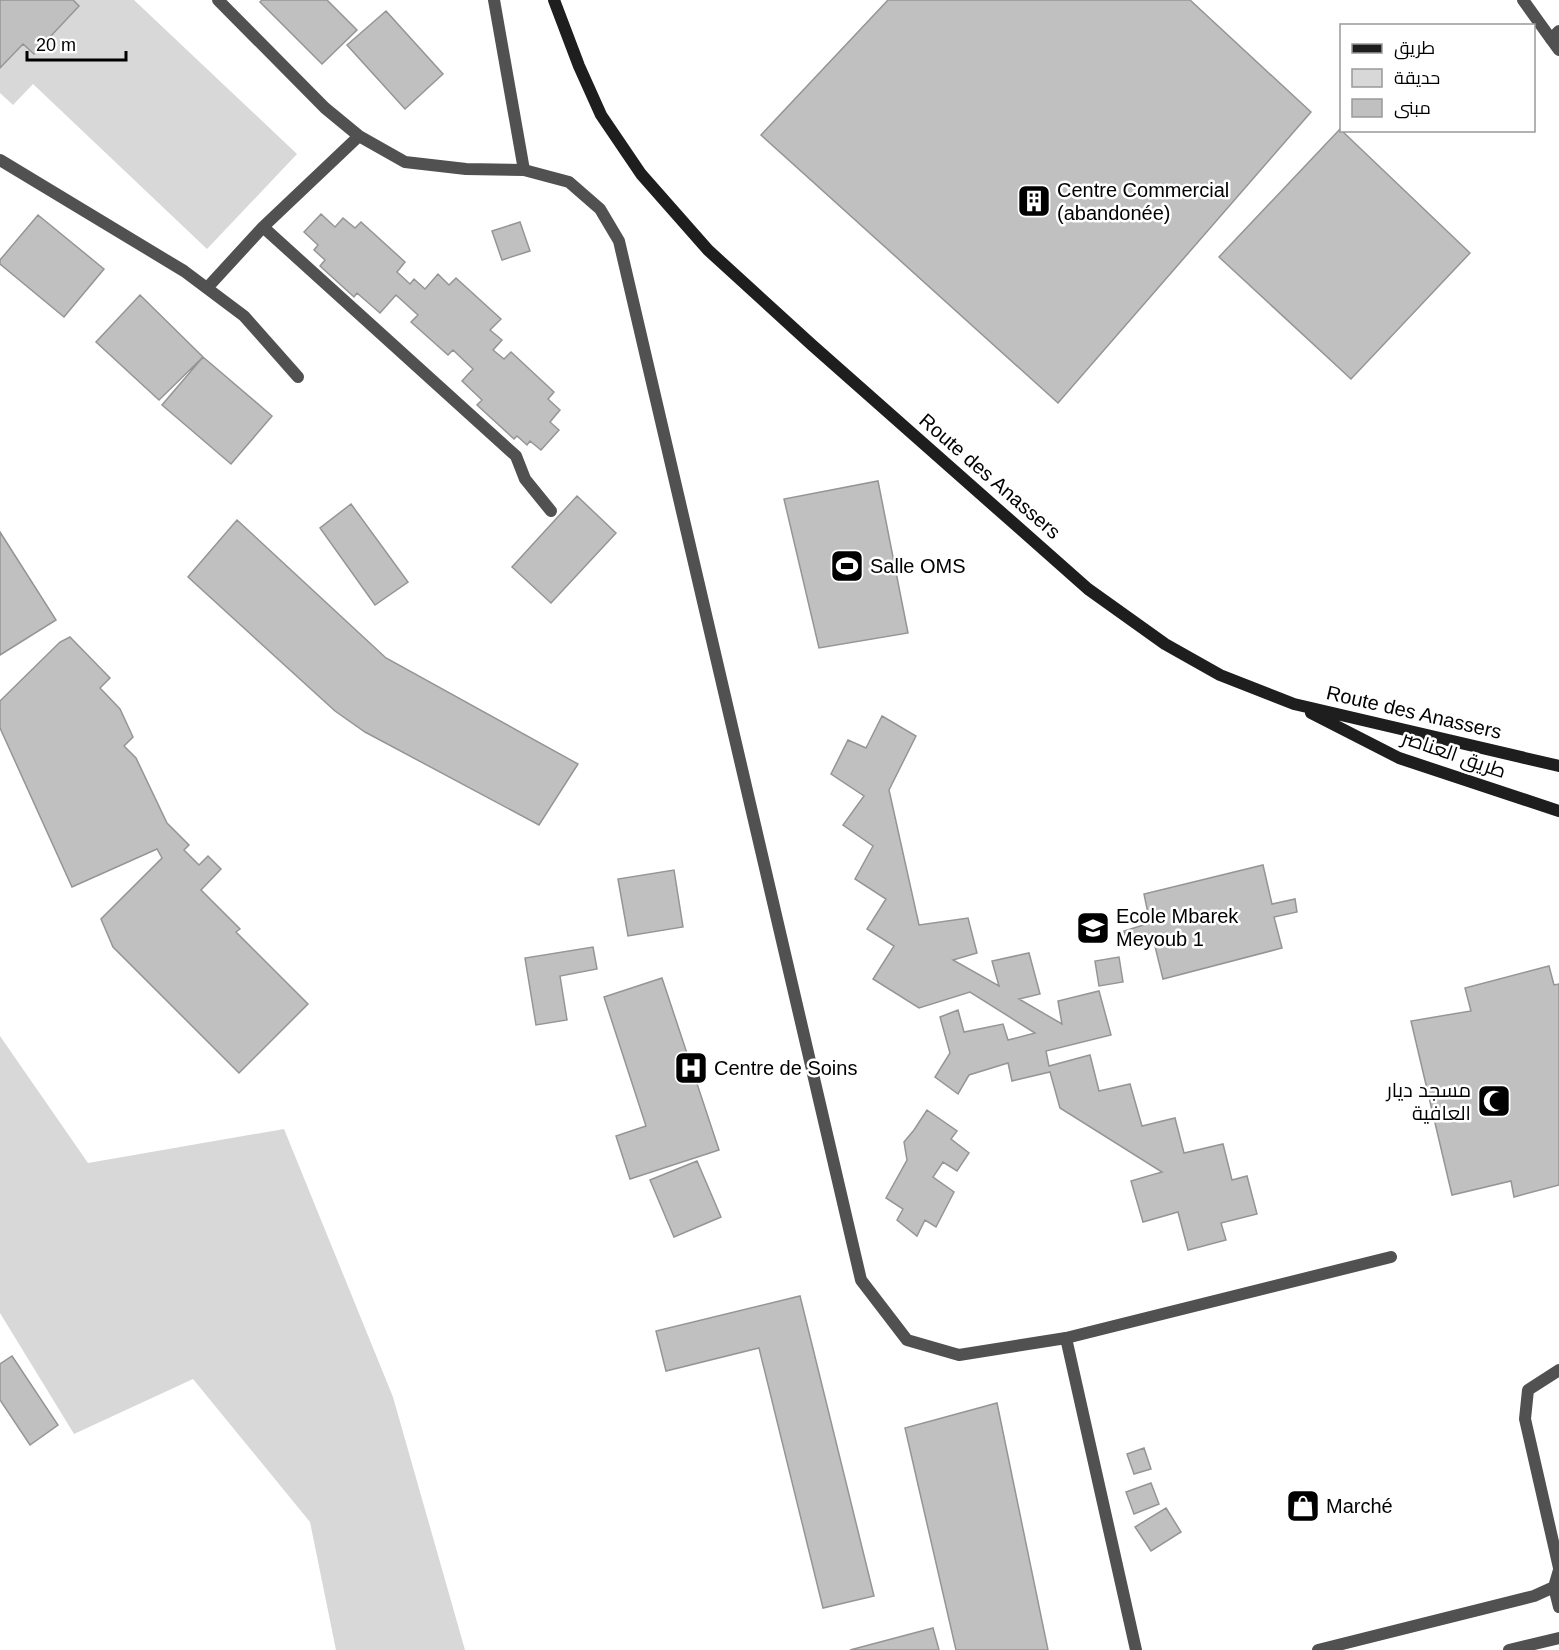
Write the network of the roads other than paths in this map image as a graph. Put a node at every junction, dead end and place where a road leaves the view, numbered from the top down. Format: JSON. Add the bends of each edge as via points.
{"nodes":[{"id":1,"x":218,"y":0,"type":"edge"},
{"id":2,"x":494,"y":0,"type":"edge"},
{"id":3,"x":554,"y":0,"type":"edge"},
{"id":4,"x":1523,"y":0,"type":"edge"},
{"id":5,"x":1555,"y":35,"type":"edge"},
{"id":6,"x":1559,"y":50,"type":"edge"},
{"id":7,"x":359,"y":136,"type":"junction"},
{"id":8,"x":0,"y":160,"type":"edge"},
{"id":9,"x":524,"y":170,"type":"junction"},
{"id":10,"x":263,"y":227,"type":"junction"},
{"id":11,"x":207,"y":288,"type":"junction"},
{"id":12,"x":298,"y":377,"type":"dead end"},
{"id":13,"x":551,"y":510,"type":"dead end"},
{"id":14,"x":1294,"y":704,"type":"junction"},
{"id":15,"x":1559,"y":766,"type":"edge"},
{"id":16,"x":1559,"y":810,"type":"edge"},
{"id":17,"x":1391,"y":1257,"type":"dead end"},
{"id":18,"x":1066,"y":1338,"type":"junction"},
{"id":19,"x":1559,"y":1370,"type":"edge"},
{"id":20,"x":1559,"y":1569,"type":"edge"},
{"id":21,"x":1554,"y":1587,"type":"junction"},
{"id":22,"x":1559,"y":1607,"type":"edge"},
{"id":23,"x":1559,"y":1638,"type":"edge"},
{"id":24,"x":1136,"y":1650,"type":"edge"},
{"id":25,"x":1318,"y":1650,"type":"edge"},
{"id":26,"x":1509,"y":1650,"type":"edge"}],
"edges":[{"from":1,"to":7,"type":"street","via":[[325,108]]},
{"from":2,"to":9,"type":"street"},
{"from":3,"to":14,"type":"main road","name":"Route des Anassers","via":[[601,115],[641,174],[708,250],[1088,589],[1165,644],[1211,670]]},
{"from":4,"to":5,"type":"street"},
{"from":5,"to":6,"type":"street"},
{"from":7,"to":9,"type":"street","via":[[405,162]]},
{"from":7,"to":10,"type":"street"},
{"from":8,"to":11,"type":"street"},
{"from":9,"to":18,"type":"street","via":[[569,182],[600,209],[619,241],[861,1280],[908,1340],[959,1355]]},
{"from":10,"to":11,"type":"street"},
{"from":10,"to":13,"type":"street","via":[[516,456],[525,479]]},
{"from":11,"to":12,"type":"street","via":[[244,316]]},
{"from":14,"to":15,"type":"main road","name":"Route des Anassers"},
{"from":14,"to":16,"type":"main road","name":"طريق العناصر","via":[[1399,758]]},
{"from":17,"to":18,"type":"street"},
{"from":18,"to":24,"type":"street"},
{"from":19,"to":20,"type":"street","via":[[1528,1390],[1525,1419]]},
{"from":20,"to":21,"type":"street"},
{"from":21,"to":22,"type":"street"},
{"from":21,"to":25,"type":"street","via":[[1534,1596]]},
{"from":23,"to":26,"type":"street"}]}
